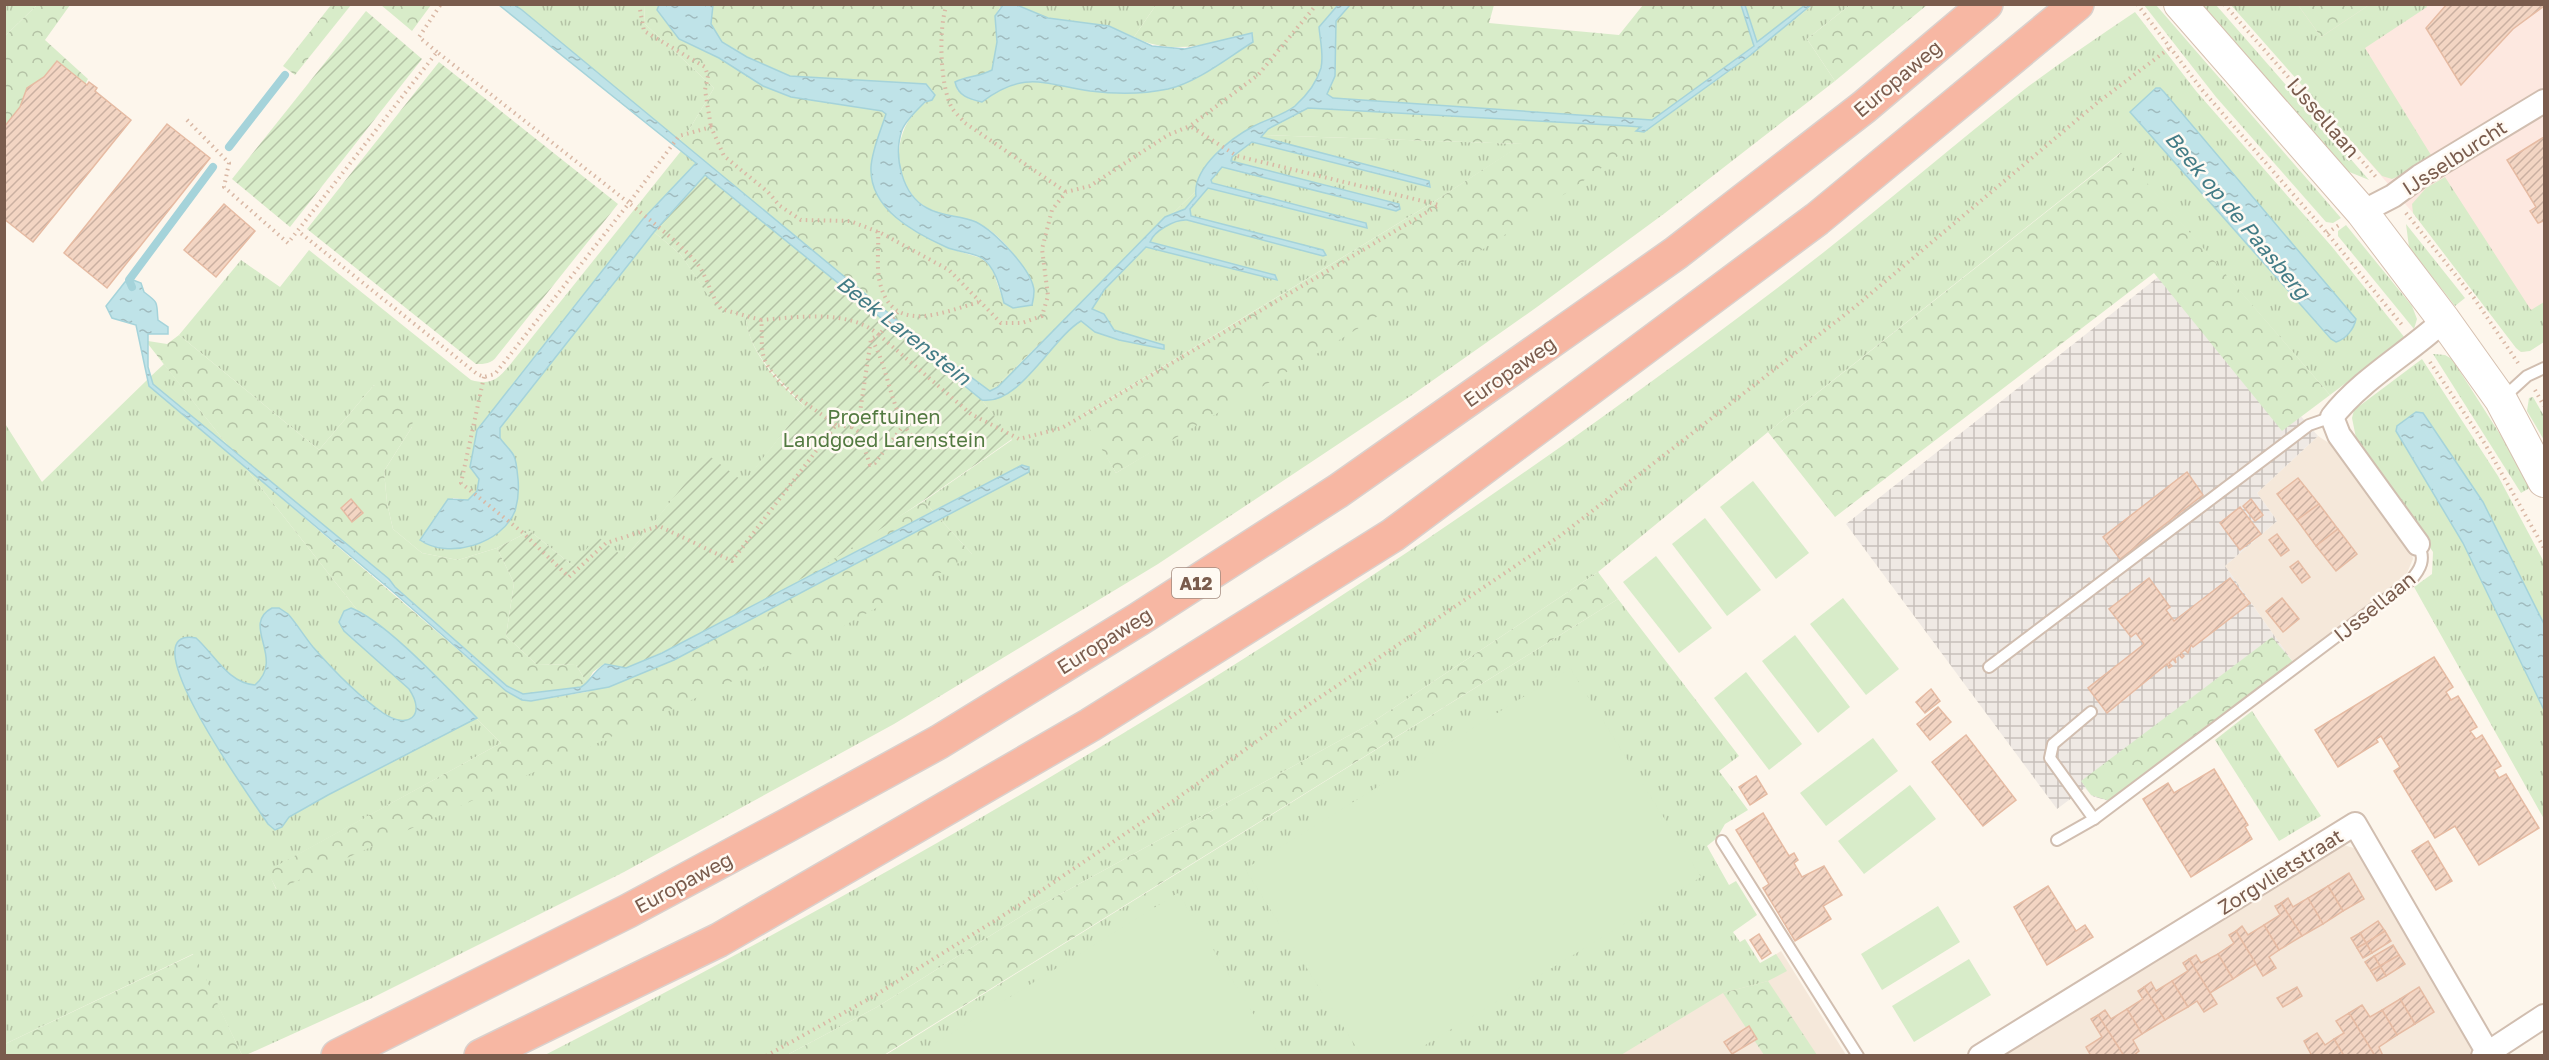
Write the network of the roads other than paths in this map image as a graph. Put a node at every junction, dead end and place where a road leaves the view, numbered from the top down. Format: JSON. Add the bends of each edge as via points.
{"nodes":[{"id":1,"x":1986,"y":4,"type":"edge"},
{"id":2,"x":2077,"y":4,"type":"edge"},
{"id":3,"x":2180,"y":4,"type":"edge"},
{"id":4,"x":2544,"y":101,"type":"edge"},
{"id":5,"x":2362,"y":212,"type":"junction"},
{"id":6,"x":2444,"y":320,"type":"junction"},
{"id":7,"x":2544,"y":368,"type":"edge"},
{"id":8,"x":2500,"y":400,"type":"junction"},
{"id":9,"x":2332,"y":417,"type":"junction"},
{"id":10,"x":2544,"y":480,"type":"edge"},
{"id":11,"x":2418,"y":544,"type":"joint"},
{"id":12,"x":1989,"y":667,"type":"dead end"},
{"id":13,"x":2091,"y":712,"type":"dead end"},
{"id":14,"x":2094,"y":819,"type":"junction"},
{"id":15,"x":2057,"y":840,"type":"dead end"},
{"id":16,"x":1722,"y":841,"type":"dead end"},
{"id":17,"x":2544,"y":1016,"type":"edge"},
{"id":18,"x":2486,"y":1054,"type":"edge"},
{"id":19,"x":339,"y":1056,"type":"edge"},
{"id":20,"x":481,"y":1056,"type":"edge"},
{"id":21,"x":1858,"y":1056,"type":"edge"},
{"id":22,"x":1980,"y":1056,"type":"edge"}],
"edges":[{"from":1,"to":19,"type":"highway","name":"Europaweg","number":"A12","via":[[1864,107],[1676,253],[1338,491],[1140,619],[939,742],[796,821],[628,911]]},
{"from":2,"to":20,"type":"highway","via":[[1817,219],[1393,535],[1090,725],[719,940]]},
{"from":3,"to":5,"type":"main road","name":"IJssellaan"},
{"from":4,"to":5,"type":"street","name":"IJsselburcht"},
{"from":5,"to":6,"type":"main road","name":"IJssellaan"},
{"from":6,"to":8,"type":"main road","name":"IJssellaan"},
{"from":6,"to":9,"type":"street","via":[[2418,345],[2345,399]]},
{"from":7,"to":8,"type":"lane","via":[[2527,376]]},
{"from":8,"to":10,"type":"main road","name":"IJssellaan"},
{"from":9,"to":11,"type":"street","name":"IJssellaan","via":[[2339,435]]},
{"from":9,"to":12,"type":"lane","via":[[2309,425]]},
{"from":11,"to":14,"type":"lane","name":"IJssellaan","via":[[2423,561],[2410,581]]},
{"from":13,"to":14,"type":"lane","via":[[2053,744],[2050,758]]},
{"from":14,"to":15,"type":"lane","name":"IJssellaan"},
{"from":16,"to":21,"type":"lane"},
{"from":17,"to":18,"type":"street"},
{"from":18,"to":22,"type":"street","name":"Zorgvlietstraat","via":[[2355,824]]}]}
